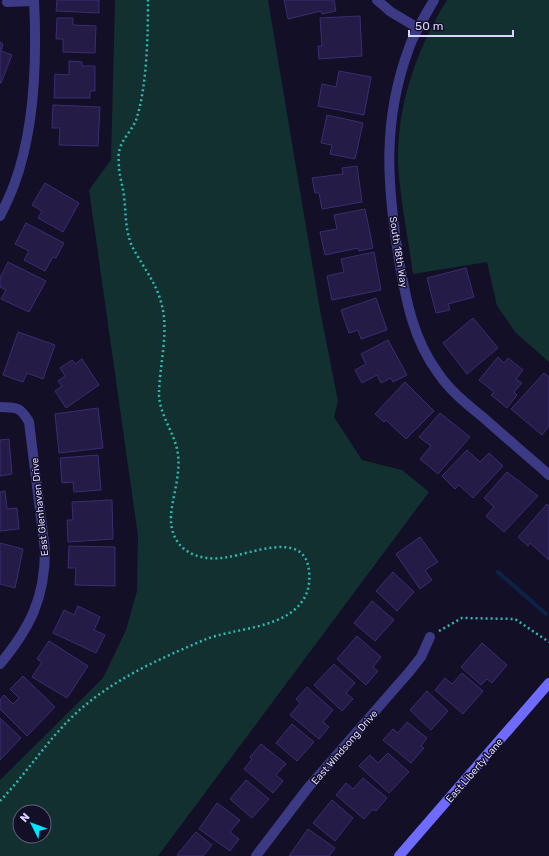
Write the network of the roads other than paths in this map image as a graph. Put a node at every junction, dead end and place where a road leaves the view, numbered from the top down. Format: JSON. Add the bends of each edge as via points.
{"nodes":[{"id":1,"x":377,"y":0,"type":"edge"},
{"id":2,"x":434,"y":0,"type":"edge"},
{"id":3,"x":34,"y":1,"type":"edge"},
{"id":4,"x":7,"y":2,"type":"dead end"},
{"id":5,"x":418,"y":28,"type":"junction"},
{"id":6,"x":0,"y":216,"type":"edge"},
{"id":7,"x":0,"y":407,"type":"edge"},
{"id":8,"x":549,"y":475,"type":"edge"},
{"id":9,"x":430,"y":637,"type":"road end"},
{"id":10,"x":0,"y":664,"type":"edge"},
{"id":11,"x":549,"y":683,"type":"edge"},
{"id":12,"x":256,"y":856,"type":"edge"},
{"id":13,"x":399,"y":856,"type":"edge"}],
"edges":[{"from":1,"to":5,"type":"street","via":[[391,12]]},
{"from":2,"to":5,"type":"street","name":"South 18th Way"},
{"from":3,"to":4,"type":"street"},
{"from":3,"to":6,"type":"street","via":[[35,76],[25,146],[14,185]]},
{"from":5,"to":8,"type":"street","name":"South 18th Way","via":[[395,98],[388,153],[390,196],[411,320],[427,357],[443,379],[463,400]]},
{"from":7,"to":10,"type":"street","name":"East Glenhaven Drive","via":[[15,407],[23,412],[29,422],[45,550],[42,592],[26,631]]},
{"from":9,"to":12,"type":"street","name":"East Windsong Drive","via":[[410,671],[307,789]]},
{"from":11,"to":13,"type":"street","name":"East Liberty Lane"}]}
